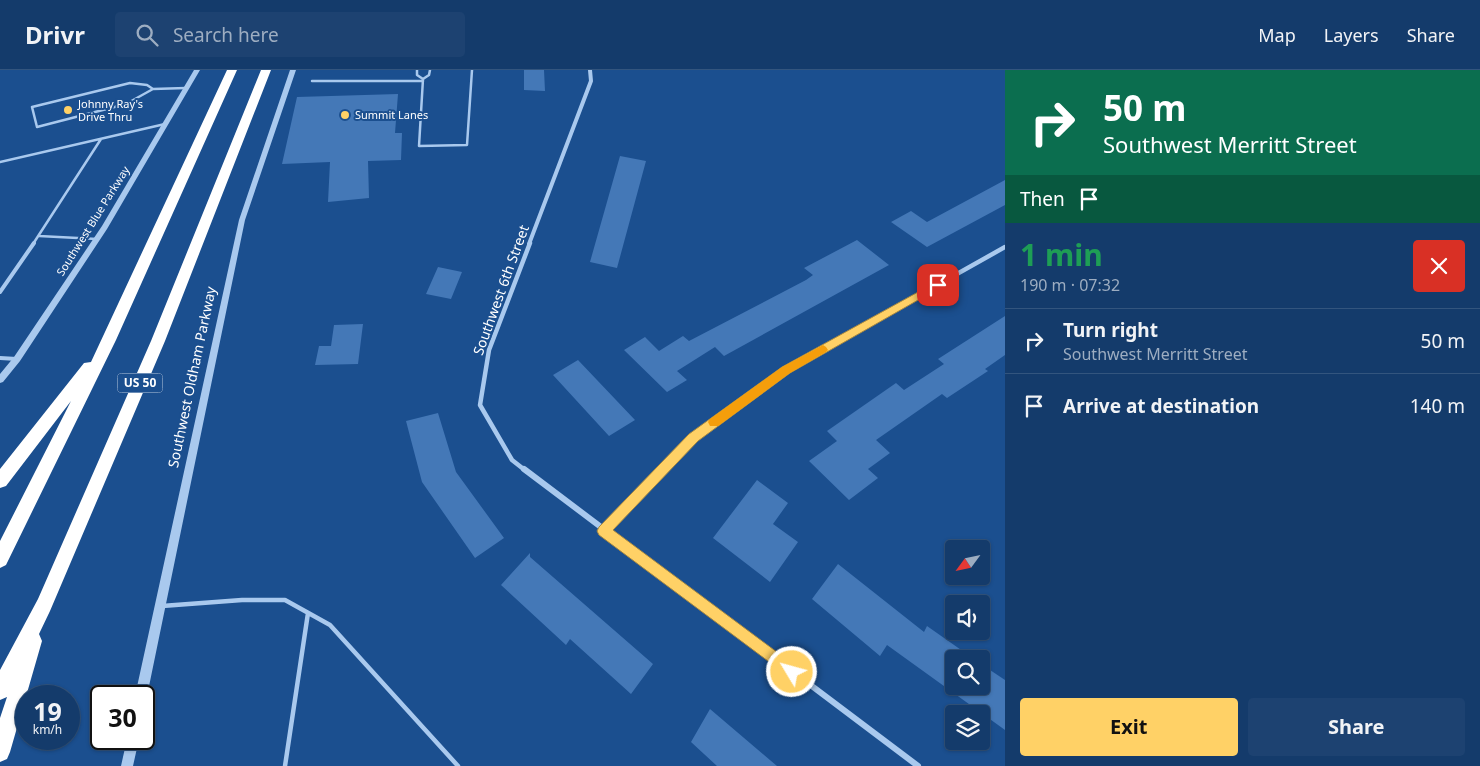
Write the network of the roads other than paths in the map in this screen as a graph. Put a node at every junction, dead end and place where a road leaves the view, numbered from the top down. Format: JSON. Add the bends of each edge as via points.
{"nodes":[{"id":1,"x":197,"y":70,"type":"edge"},
{"id":2,"x":232,"y":70,"type":"edge"},
{"id":3,"x":266,"y":70,"type":"edge"},
{"id":4,"x":293,"y":70,"type":"edge"},
{"id":5,"x":417,"y":70,"type":"edge"},
{"id":6,"x":430,"y":70,"type":"edge"},
{"id":7,"x":472,"y":70,"type":"edge"},
{"id":8,"x":590,"y":70,"type":"edge"},
{"id":9,"x":423,"y":80,"type":"junction"},
{"id":10,"x":312,"y":81,"type":"dead end"},
{"id":11,"x":186,"y":88,"type":"junction"},
{"id":12,"x":153,"y":89,"type":"junction"},
{"id":13,"x":165,"y":124,"type":"junction"},
{"id":14,"x":101,"y":139,"type":"junction"},
{"id":15,"x":0,"y":162,"type":"edge"},
{"id":16,"x":39,"y":236,"type":"junction"},
{"id":17,"x":97,"y":239,"type":"junction"},
{"id":18,"x":1005,"y":247,"type":"edge"},
{"id":19,"x":0,"y":292,"type":"edge"},
{"id":20,"x":109,"y":340,"type":"junction"},
{"id":21,"x":0,"y":358,"type":"edge"},
{"id":22,"x":17,"y":359,"type":"junction"},
{"id":23,"x":0,"y":380,"type":"edge"},
{"id":24,"x":0,"y":481,"type":"edge"},
{"id":25,"x":604,"y":531,"type":"junction"},
{"id":26,"x":0,"y":559,"type":"edge"},
{"id":27,"x":44,"y":606,"type":"junction"},
{"id":28,"x":160,"y":606,"type":"junction"},
{"id":29,"x":308,"y":613,"type":"junction"},
{"id":30,"x":143,"y":685,"type":"edge"},
{"id":31,"x":0,"y":690,"type":"edge"},
{"id":32,"x":131,"y":750,"type":"edge"},
{"id":33,"x":0,"y":752,"type":"edge"},
{"id":34,"x":127,"y":766,"type":"edge"},
{"id":35,"x":285,"y":766,"type":"edge"},
{"id":36,"x":458,"y":766,"type":"edge"},
{"id":37,"x":918,"y":766,"type":"edge"}],
"edges":[{"from":1,"to":11,"type":"street","name":"Southwest Blue Parkway"},
{"from":2,"to":20,"type":"highway"},
{"from":3,"to":27,"type":"highway","number":"US 50","via":[[158,341]]},
{"from":4,"to":28,"type":"street","name":"Southwest Oldham Parkway","via":[[242,220]]},
{"from":5,"to":9,"type":"lane","via":[[417,75]]},
{"from":6,"to":9,"type":"lane"},
{"from":7,"to":9,"type":"lane","via":[[467,145],[419,146]]},
{"from":8,"to":25,"type":"street","name":"Southwest 6th Street","via":[[591,81],[489,350],[480,405],[512,460]]},
{"from":9,"to":10,"type":"lane"},
{"from":11,"to":12,"type":"lane"},
{"from":11,"to":13,"type":"street","name":"Southwest Blue Parkway"},
{"from":12,"to":12,"type":"lane","via":[[130,83],[32,106],[37,127],[126,104]]},
{"from":13,"to":14,"type":"lane"},
{"from":13,"to":17,"type":"street","name":"Southwest Blue Parkway"},
{"from":14,"to":15,"type":"lane"},
{"from":14,"to":16,"type":"lane"},
{"from":16,"to":17,"type":"lane"},
{"from":16,"to":19,"type":"lane"},
{"from":17,"to":22,"type":"street","name":"Southwest Blue Parkway"},
{"from":18,"to":25,"type":"street","via":[[786,370],[694,437]]},
{"from":20,"to":24,"type":"highway"},
{"from":20,"to":26,"type":"highway"},
{"from":21,"to":22,"type":"lane"},
{"from":22,"to":23,"type":"street","name":"Southwest Blue Parkway"},
{"from":25,"to":37,"type":"street","name":"Southwest 6th Street"},
{"from":27,"to":31,"type":"highway","number":"US 50"},
{"from":27,"to":33,"type":"highway"},
{"from":28,"to":29,"type":"lane","via":[[285,600]]},
{"from":28,"to":30,"type":"street","name":"Southwest Oldham Parkway"},
{"from":29,"to":35,"type":"lane"},
{"from":29,"to":36,"type":"lane","via":[[330,625]]},
{"from":32,"to":34,"type":"street"}]}
